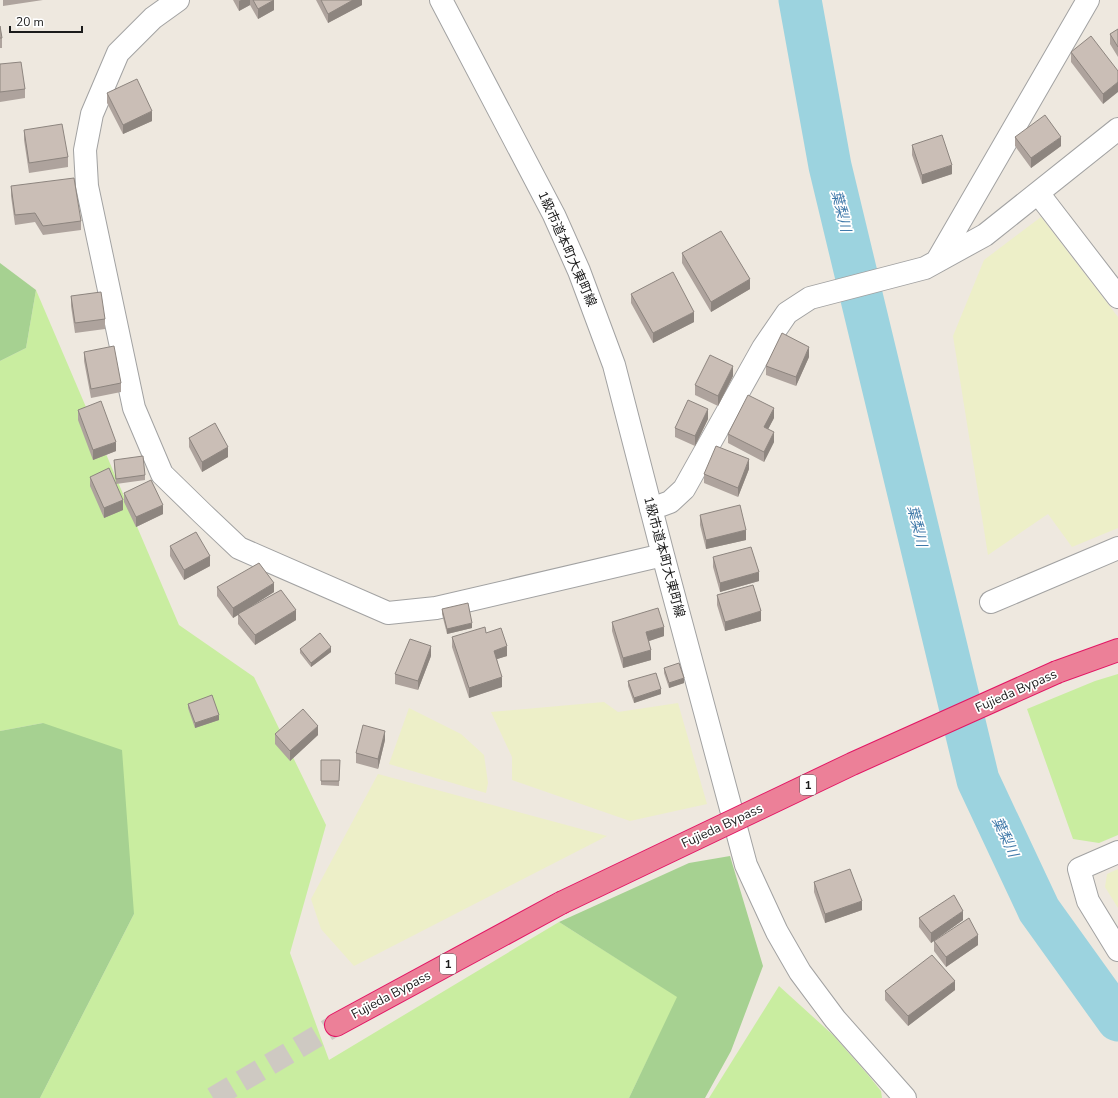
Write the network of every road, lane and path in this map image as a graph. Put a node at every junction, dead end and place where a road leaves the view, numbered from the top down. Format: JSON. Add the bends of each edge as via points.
{"nodes":[{"id":1,"x":178,"y":0,"type":"edge"},
{"id":2,"x":441,"y":0,"type":"edge"},
{"id":3,"x":1088,"y":0,"type":"edge"},
{"id":4,"x":1118,"y":129,"type":"edge"},
{"id":5,"x":1038,"y":193,"type":"junction"},
{"id":6,"x":937,"y":261,"type":"junction"},
{"id":7,"x":1118,"y":297,"type":"edge"},
{"id":8,"x":651,"y":509,"type":"junction"},
{"id":9,"x":1118,"y":548,"type":"edge"},
{"id":10,"x":663,"y":555,"type":"junction"},
{"id":11,"x":991,"y":602,"type":"dead end"},
{"id":12,"x":1118,"y":650,"type":"edge"},
{"id":13,"x":1118,"y":852,"type":"edge"},
{"id":14,"x":1118,"y":950,"type":"edge"},
{"id":15,"x":336,"y":1025,"type":"tunnel mouth"},
{"id":16,"x":906,"y":1098,"type":"edge"}],
"edges":[{"from":1,"to":10,"type":"street","via":[[153,18],[118,53],[92,114],[85,150],[87,186],[134,408],[162,474],[239,548],[388,613],[436,608]]},
{"from":2,"to":8,"type":"street","name":"1級市道本町大東町線","via":[[554,215],[579,271],[614,365]]},
{"from":3,"to":6,"type":"street"},
{"from":4,"to":5,"type":"street"},
{"from":5,"to":6,"type":"street","via":[[985,235]]},
{"from":5,"to":7,"type":"street"},
{"from":6,"to":8,"type":"street","via":[[925,268],[810,298],[787,313],[763,348],[684,489],[670,502]]},
{"from":8,"to":10,"type":"street","name":"1級市道本町大東町線"},
{"from":9,"to":11,"type":"street"},
{"from":10,"to":16,"type":"street","name":"1級市道本町大東町線","via":[[746,865],[777,932],[800,972],[835,1019]]},
{"from":12,"to":15,"type":"highway","name":"Fujieda Bypass","number":"1","bridge":true,"via":[[1057,672],[852,764],[561,903]]},
{"from":13,"to":14,"type":"street","via":[[1079,869],[1088,901]]}]}
